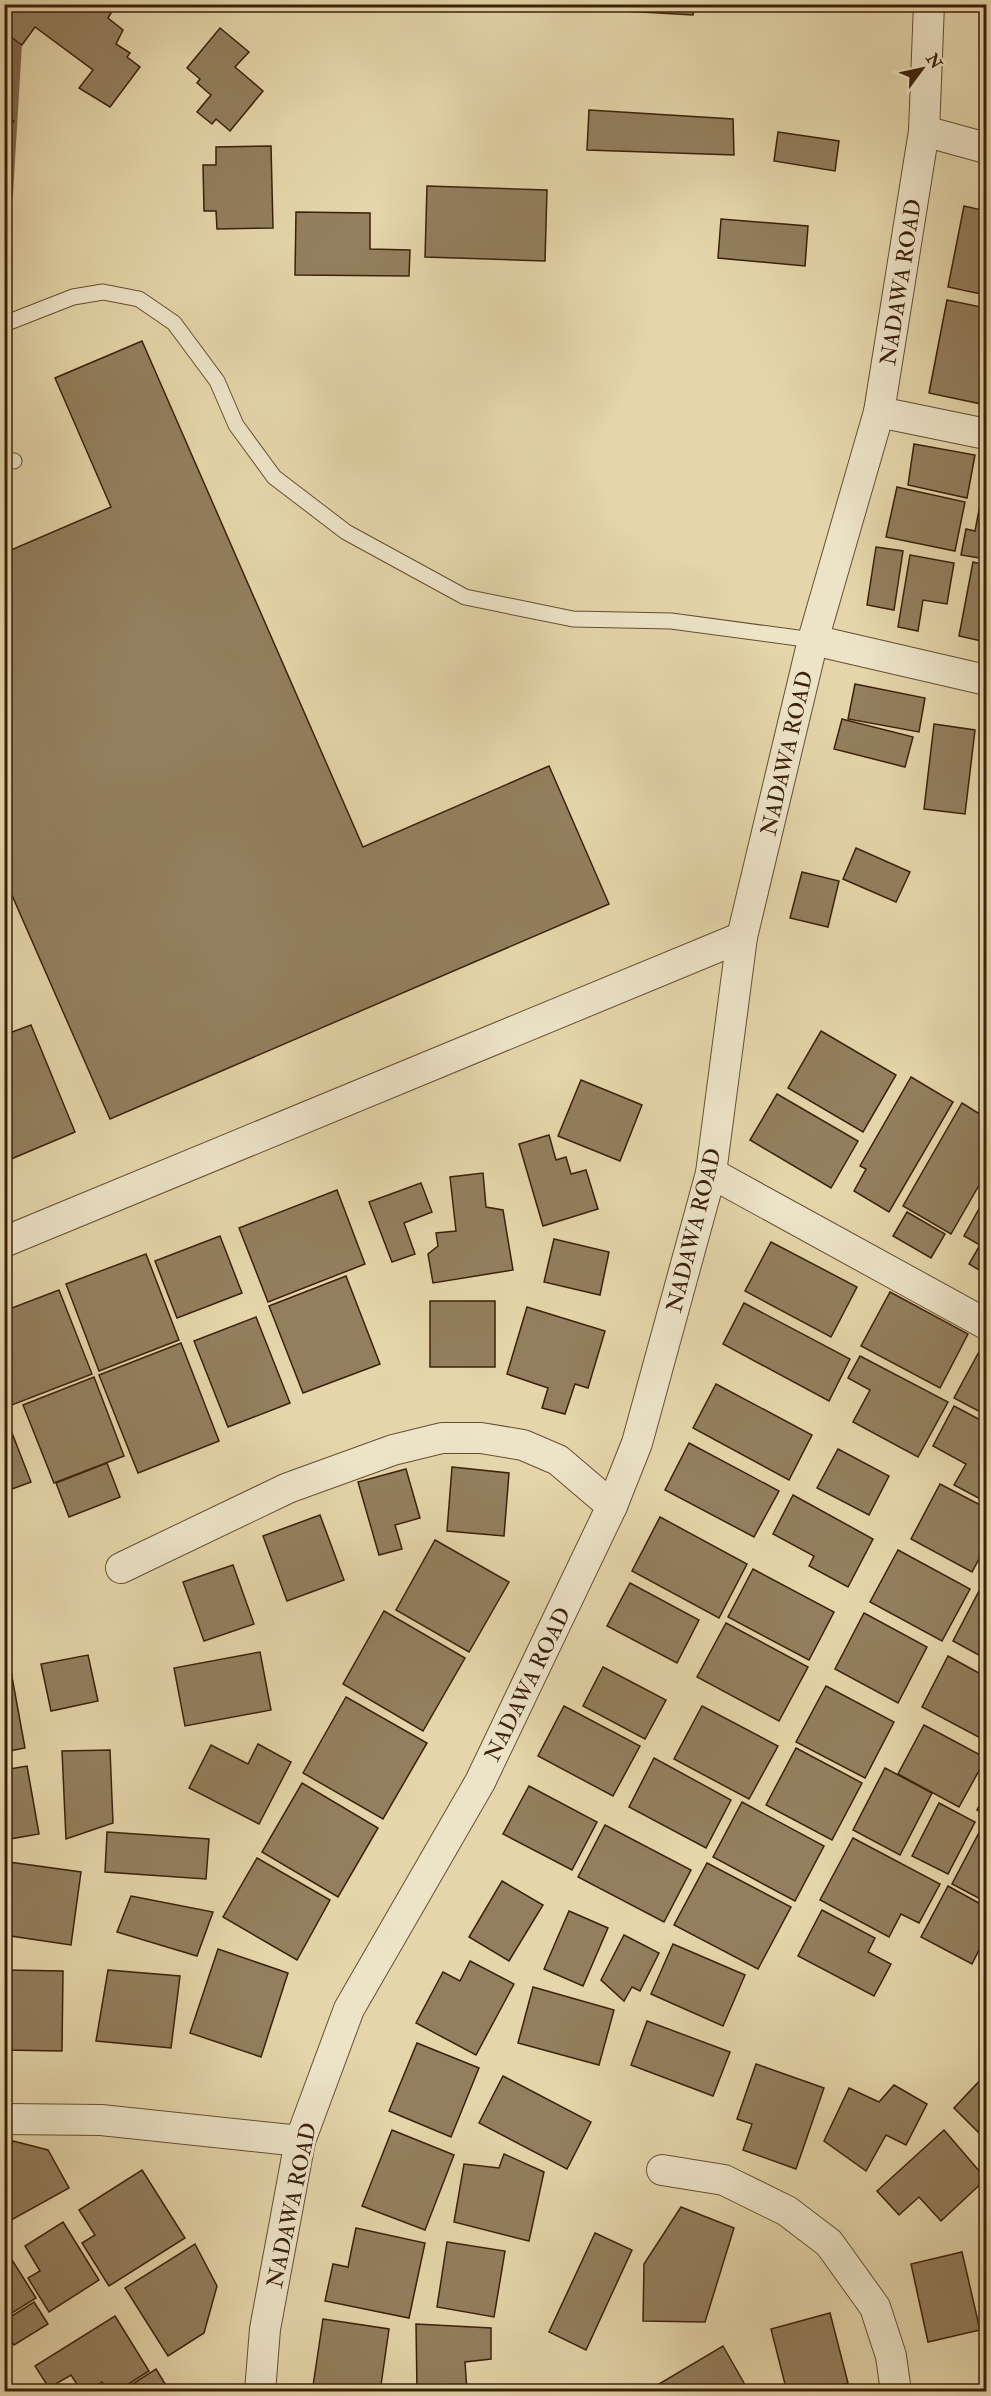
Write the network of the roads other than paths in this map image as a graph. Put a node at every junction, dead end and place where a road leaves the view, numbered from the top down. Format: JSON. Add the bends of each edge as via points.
{"nodes":[{"id":1,"x":929,"y":4,"type":"edge"},
{"id":2,"x":924,"y":131,"type":"junction"},
{"id":3,"x":987,"y":148,"type":"edge"},
{"id":4,"x":4,"y":324,"type":"edge"},
{"id":5,"x":879,"y":412,"type":"junction"},
{"id":6,"x":987,"y":434,"type":"edge"},
{"id":7,"x":813,"y":640,"type":"junction"},
{"id":8,"x":987,"y":680,"type":"edge"},
{"id":9,"x":742,"y":937,"type":"junction"},
{"id":10,"x":711,"y":1173,"type":"junction"},
{"id":11,"x":4,"y":1242,"type":"edge"},
{"id":12,"x":987,"y":1324,"type":"edge"},
{"id":13,"x":612,"y":1506,"type":"junction"},
{"id":14,"x":121,"y":1568,"type":"dead end"},
{"id":15,"x":4,"y":2119,"type":"edge"},
{"id":16,"x":300,"y":2141,"type":"junction"},
{"id":17,"x":662,"y":2170,"type":"dead end"},
{"id":18,"x":260,"y":2391,"type":"edge"},
{"id":19,"x":896,"y":2391,"type":"edge"}],
"edges":[{"from":1,"to":2,"type":"street","name":"NADAWA ROAD"},
{"from":2,"to":3,"type":"street"},
{"from":2,"to":5,"type":"street","name":"NADAWA ROAD"},
{"from":4,"to":7,"type":"lane","via":[[73,297],[103,292],[139,299],[174,323],[217,381],[236,425],[274,477],[346,532],[465,597],[573,619],[671,621]]},
{"from":5,"to":6,"type":"street"},
{"from":5,"to":7,"type":"street","name":"NADAWA ROAD"},
{"from":7,"to":8,"type":"street"},
{"from":7,"to":9,"type":"street","name":"NADAWA ROAD"},
{"from":9,"to":10,"type":"street","name":"NADAWA ROAD"},
{"from":9,"to":11,"type":"street"},
{"from":10,"to":12,"type":"street"},
{"from":10,"to":13,"type":"street","name":"NADAWA ROAD","via":[[637,1443]]},
{"from":13,"to":14,"type":"street","via":[[558,1460],[523,1445],[481,1438],[442,1438],[393,1450],[288,1488]]},
{"from":13,"to":16,"type":"street","name":"NADAWA ROAD","via":[[480,1782],[349,2009]]},
{"from":15,"to":16,"type":"street","via":[[101,2120]]},
{"from":16,"to":18,"type":"street","name":"NADAWA ROAD","via":[[265,2329]]},
{"from":17,"to":19,"type":"street","via":[[724,2180],[787,2211],[829,2243],[875,2307],[891,2356]]}]}
